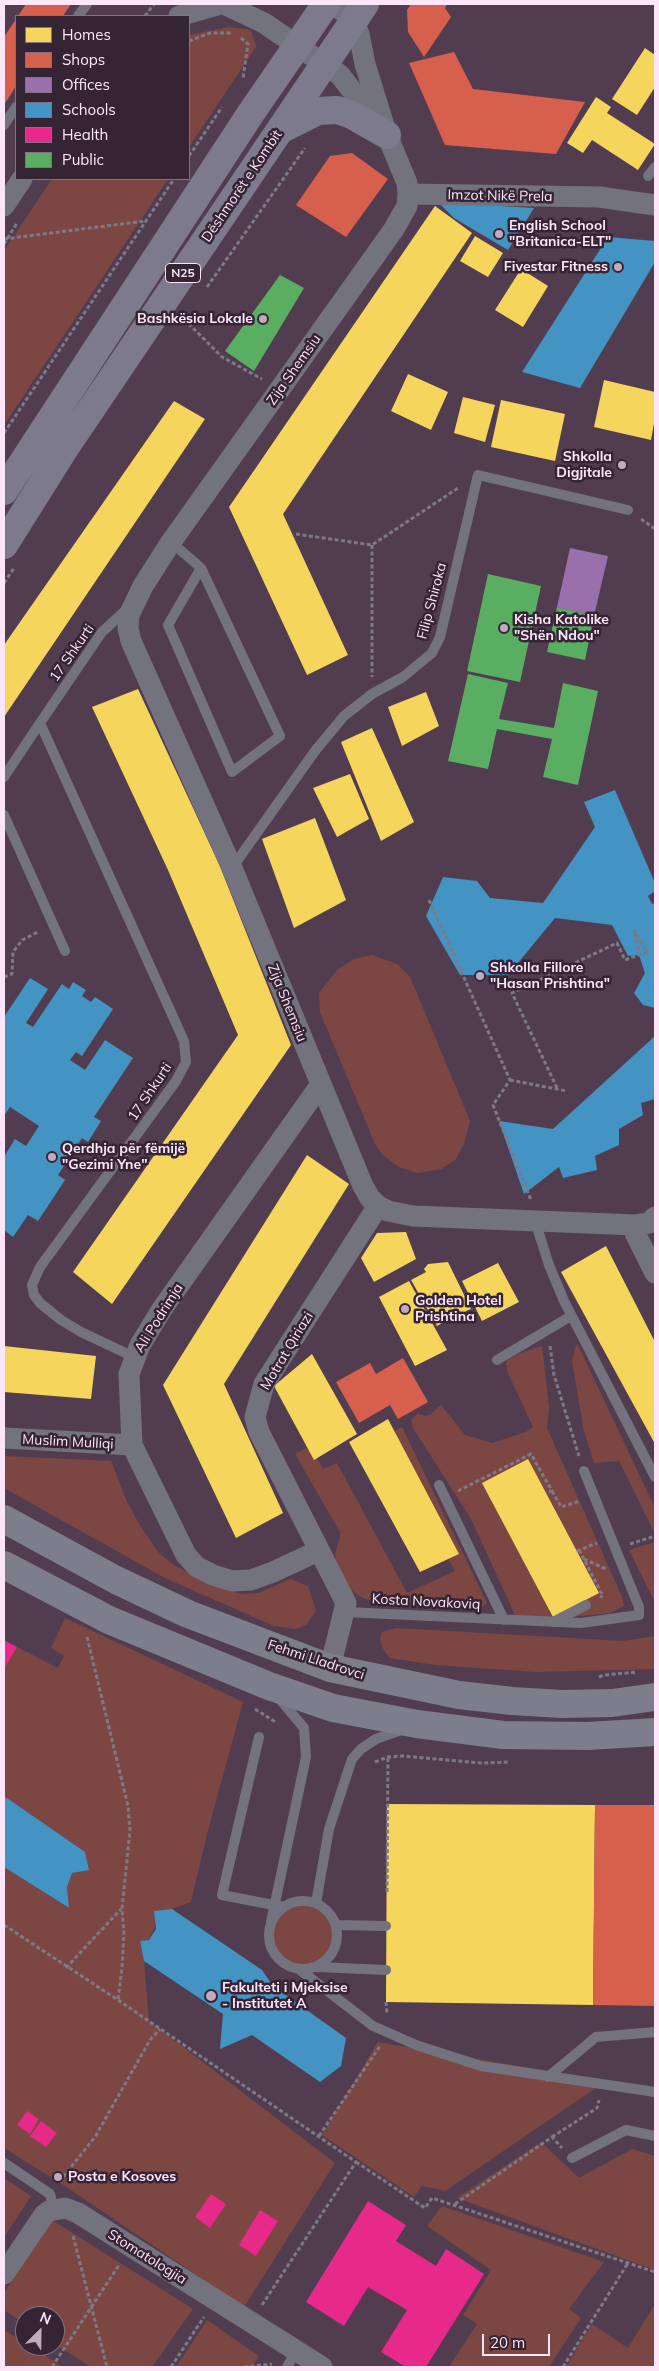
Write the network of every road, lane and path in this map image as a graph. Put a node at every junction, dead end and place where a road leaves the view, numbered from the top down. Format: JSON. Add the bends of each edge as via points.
{"nodes":[{"id":1,"x":87,"y":4,"type":"edge"},
{"id":2,"x":154,"y":4,"type":"edge"},
{"id":3,"x":223,"y":4,"type":"edge"},
{"id":4,"x":326,"y":4,"type":"edge"},
{"id":5,"x":351,"y":9,"type":"edge"},
{"id":6,"x":79,"y":15,"type":"edge"},
{"id":7,"x":146,"y":15,"type":"edge"},
{"id":8,"x":183,"y":15,"type":"edge"},
{"id":9,"x":190,"y":41,"type":"edge"},
{"id":10,"x":297,"y":46,"type":"junction"},
{"id":11,"x":325,"y":65,"type":"junction"},
{"id":12,"x":243,"y":82,"type":"dead end"},
{"id":13,"x":15,"y":108,"type":"edge"},
{"id":14,"x":4,"y":125,"type":"edge"},
{"id":15,"x":279,"y":131,"type":"junction"},
{"id":16,"x":387,"y":135,"type":"junction"},
{"id":17,"x":655,"y":167,"type":"edge"},
{"id":18,"x":648,"y":176,"type":"dead end"},
{"id":19,"x":21,"y":180,"type":"edge"},
{"id":20,"x":173,"y":180,"type":"edge"},
{"id":21,"x":408,"y":194,"type":"junction"},
{"id":22,"x":655,"y":205,"type":"edge"},
{"id":23,"x":4,"y":206,"type":"edge"},
{"id":24,"x":145,"y":221,"type":"junction"},
{"id":25,"x":4,"y":239,"type":"edge"},
{"id":26,"x":184,"y":319,"type":"dead end"},
{"id":27,"x":280,"y":389,"type":"junction"},
{"id":28,"x":4,"y":433,"type":"edge"},
{"id":29,"x":478,"y":475,"type":"junction"},
{"id":30,"x":4,"y":491,"type":"edge"},
{"id":31,"x":628,"y":510,"type":"dead end"},
{"id":32,"x":296,"y":534,"type":"dead end"},
{"id":33,"x":171,"y":542,"type":"junction"},
{"id":34,"x":4,"y":545,"type":"edge"},
{"id":35,"x":372,"y":545,"type":"junction"},
{"id":36,"x":201,"y":568,"type":"junction"},
{"id":37,"x":133,"y":604,"type":"junction"},
{"id":38,"x":372,"y":694,"type":"junction"},
{"id":39,"x":40,"y":723,"type":"junction"},
{"id":40,"x":4,"y":777,"type":"edge"},
{"id":41,"x":4,"y":815,"type":"edge"},
{"id":42,"x":232,"y":868,"type":"junction"},
{"id":43,"x":429,"y":900,"type":"dead end"},
{"id":44,"x":54,"y":925,"type":"junction"},
{"id":45,"x":65,"y":951,"type":"dead end"},
{"id":46,"x":640,"y":958,"type":"dead end"},
{"id":47,"x":4,"y":978,"type":"edge"},
{"id":48,"x":510,"y":1080,"type":"junction"},
{"id":49,"x":321,"y":1084,"type":"junction"},
{"id":50,"x":556,"y":1088,"type":"junction"},
{"id":51,"x":567,"y":1091,"type":"dead end"},
{"id":52,"x":378,"y":1206,"type":"junction"},
{"id":53,"x":540,"y":1221,"type":"junction"},
{"id":54,"x":646,"y":1221,"type":"edge"},
{"id":55,"x":655,"y":1273,"type":"edge"},
{"id":56,"x":572,"y":1316,"type":"junction"},
{"id":57,"x":551,"y":1328,"type":"junction"},
{"id":58,"x":134,"y":1357,"type":"junction"},
{"id":59,"x":497,"y":1360,"type":"dead end"},
{"id":60,"x":4,"y":1438,"type":"edge"},
{"id":61,"x":132,"y":1446,"type":"junction"},
{"id":62,"x":584,"y":1471,"type":"joint"},
{"id":63,"x":655,"y":1477,"type":"edge"},
{"id":64,"x":439,"y":1485,"type":"dead end"},
{"id":65,"x":552,"y":1491,"type":"junction"},
{"id":66,"x":546,"y":1493,"type":"dead end"},
{"id":67,"x":594,"y":1496,"type":"junction"},
{"id":68,"x":445,"y":1497,"type":"junction"},
{"id":69,"x":4,"y":1519,"type":"edge"},
{"id":70,"x":655,"y":1536,"type":"edge"},
{"id":71,"x":629,"y":1544,"type":"dead end"},
{"id":72,"x":318,"y":1551,"type":"junction"},
{"id":73,"x":577,"y":1551,"type":"dead end"},
{"id":74,"x":4,"y":1565,"type":"edge"},
{"id":75,"x":603,"y":1596,"type":"dead end"},
{"id":76,"x":586,"y":1605,"type":"dead end"},
{"id":77,"x":345,"y":1612,"type":"junction"},
{"id":78,"x":504,"y":1620,"type":"junction"},
{"id":79,"x":551,"y":1623,"type":"junction"},
{"id":80,"x":85,"y":1629,"type":"dead end"},
{"id":81,"x":330,"y":1668,"type":"junction"},
{"id":82,"x":269,"y":1686,"type":"junction"},
{"id":83,"x":655,"y":1697,"type":"edge"},
{"id":84,"x":417,"y":1724,"type":"junction"},
{"id":85,"x":655,"y":1732,"type":"edge"},
{"id":86,"x":259,"y":1738,"type":"dead end"},
{"id":87,"x":388,"y":1757,"type":"dead end"},
{"id":88,"x":387,"y":1892,"type":"dead end"},
{"id":89,"x":316,"y":1903,"type":"junction"},
{"id":90,"x":279,"y":1906,"type":"junction"},
{"id":91,"x":122,"y":1909,"type":"junction"},
{"id":92,"x":4,"y":1925,"type":"edge"},
{"id":93,"x":336,"y":1925,"type":"junction"},
{"id":94,"x":386,"y":1926,"type":"dead end"},
{"id":95,"x":317,"y":1967,"type":"junction"},
{"id":96,"x":66,"y":1968,"type":"junction"},
{"id":97,"x":300,"y":1970,"type":"junction"},
{"id":98,"x":386,"y":1970,"type":"dead end"},
{"id":99,"x":118,"y":2000,"type":"junction"},
{"id":100,"x":160,"y":2029,"type":"junction"},
{"id":101,"x":655,"y":2032,"type":"edge"},
{"id":102,"x":380,"y":2046,"type":"dead end"},
{"id":103,"x":548,"y":2077,"type":"junction"},
{"id":104,"x":602,"y":2085,"type":"junction"},
{"id":105,"x":655,"y":2092,"type":"edge"},
{"id":106,"x":319,"y":2136,"type":"junction"},
{"id":107,"x":655,"y":2136,"type":"edge"},
{"id":108,"x":552,"y":2137,"type":"junction"},
{"id":109,"x":572,"y":2158,"type":"joint"},
{"id":110,"x":356,"y":2162,"type":"junction"},
{"id":111,"x":4,"y":2163,"type":"edge"},
{"id":112,"x":52,"y":2202,"type":"junction"},
{"id":113,"x":454,"y":2205,"type":"junction"},
{"id":114,"x":78,"y":2213,"type":"junction"},
{"id":115,"x":131,"y":2246,"type":"junction"},
{"id":116,"x":628,"y":2263,"type":"junction"},
{"id":117,"x":655,"y":2272,"type":"edge"},
{"id":118,"x":4,"y":2274,"type":"edge"},
{"id":119,"x":215,"y":2300,"type":"junction"},
{"id":120,"x":91,"y":2307,"type":"junction"},
{"id":121,"x":251,"y":2322,"type":"junction"},
{"id":122,"x":291,"y":2360,"type":"edge"},
{"id":123,"x":52,"y":2367,"type":"edge"},
{"id":124,"x":107,"y":2367,"type":"edge"},
{"id":125,"x":171,"y":2367,"type":"edge"},
{"id":126,"x":244,"y":2367,"type":"edge"},
{"id":127,"x":322,"y":2367,"type":"edge"},
{"id":128,"x":563,"y":2367,"type":"edge"}],
"edges":[{"from":1,"to":6,"type":"lane"},
{"from":2,"to":7,"type":"path"},
{"from":3,"to":8,"type":"street"},
{"from":3,"to":10,"type":"street","via":[[264,23]]},
{"from":4,"to":10,"type":"main road","number":"N25"},
{"from":5,"to":11,"type":"main road","name":"Dëshmorët e Kombit","number":"N25"},
{"from":5,"to":16,"type":"street"},
{"from":9,"to":12,"type":"path","via":[[210,34],[236,33],[248,44]]},
{"from":10,"to":11,"type":"street"},
{"from":10,"to":30,"type":"main road","number":"N25"},
{"from":11,"to":15,"type":"main road","name":"Dëshmorët e Kombit","number":"N25"},
{"from":11,"to":16,"type":"street","via":[[340,75]]},
{"from":13,"to":14,"type":"lane"},
{"from":15,"to":16,"type":"main road","via":[[318,110],[337,110]]},
{"from":15,"to":34,"type":"main road","name":"Dëshmorët e Kombit","number":"N25","via":[[63,451]]},
{"from":16,"to":21,"type":"street","via":[[407,183]]},
{"from":17,"to":18,"type":"lane"},
{"from":19,"to":23,"type":"street"},
{"from":20,"to":24,"type":"path"},
{"from":21,"to":22,"type":"street","name":"Imzot Nikë Prela","via":[[599,197]]},
{"from":21,"to":27,"type":"street","name":"Zija Shemsiu","via":[[407,206],[394,229]]},
{"from":24,"to":25,"type":"path"},
{"from":24,"to":28,"type":"path"},
{"from":26,"to":27,"type":"path","via":[[222,357]]},
{"from":27,"to":33,"type":"street","name":"Zija Shemsiu"},
{"from":29,"to":31,"type":"lane"},
{"from":29,"to":35,"type":"path"},
{"from":29,"to":38,"type":"lane","name":"Filip Shiroka","via":[[440,637],[432,653],[418,667]]},
{"from":32,"to":35,"type":"path"},
{"from":33,"to":36,"type":"lane"},
{"from":33,"to":37,"type":"street","name":"Zija Shemsiu"},
{"from":35,"to":38,"type":"path"},
{"from":36,"to":36,"type":"lane","via":[[168,625],[232,772],[280,736]]},
{"from":37,"to":39,"type":"lane","name":"17 Shkurti","via":[[102,632]]},
{"from":37,"to":42,"type":"street","name":"Zija Shemsiu","via":[[128,628],[139,661]]},
{"from":38,"to":42,"type":"lane","name":"Filip Shiroka","via":[[332,728]]},
{"from":39,"to":40,"type":"lane","name":"17 Shkurti"},
{"from":39,"to":58,"type":"lane","name":"17 Shkurti","via":[[184,1041],[186,1052],[186,1062],[176,1081],[40,1268],[32,1284],[40,1303],[61,1320]]},
{"from":41,"to":44,"type":"lane"},
{"from":42,"to":49,"type":"street","name":"Zija Shemsiu"},
{"from":43,"to":48,"type":"path"},
{"from":44,"to":45,"type":"lane"},
{"from":44,"to":47,"type":"path","via":[[22,940],[13,952],[12,974]]},
{"from":46,"to":50,"type":"path","via":[[638,948],[634,930],[647,952],[640,955],[632,958],[625,960],[616,943],[512,993]]},
{"from":48,"to":50,"type":"path"},
{"from":48,"to":53,"type":"path","via":[[493,1105]]},
{"from":49,"to":52,"type":"street","name":"Zija Shemsiu","via":[[363,1186]]},
{"from":49,"to":58,"type":"street","name":"Ali Podrimja","via":[[162,1309]]},
{"from":50,"to":51,"type":"path"},
{"from":52,"to":53,"type":"street","via":[[413,1216]]},
{"from":52,"to":72,"type":"street","name":"Motrat Qiriazi","via":[[264,1384],[255,1417],[259,1432]]},
{"from":53,"to":54,"type":"street"},
{"from":53,"to":56,"type":"lane","via":[[549,1265]]},
{"from":54,"to":55,"type":"street","via":[[635,1233]]},
{"from":56,"to":57,"type":"lane"},
{"from":56,"to":63,"type":"lane"},
{"from":57,"to":59,"type":"lane"},
{"from":57,"to":62,"type":"path","via":[[554,1375]]},
{"from":58,"to":61,"type":"street","name":"Ali Podrimja","via":[[129,1374]]},
{"from":60,"to":61,"type":"street","name":"Muslim Mulliqi"},
{"from":61,"to":72,"type":"street","name":"Ali Podrimja","via":[[186,1555],[213,1576],[232,1581],[251,1580]]},
{"from":62,"to":67,"type":"lane","name":"Kosta Novakoviq"},
{"from":64,"to":68,"type":"lane","name":"Kosta Novakoviq"},
{"from":65,"to":66,"type":"path"},
{"from":65,"to":67,"type":"path","via":[[561,1507]]},
{"from":65,"to":68,"type":"path","via":[[531,1454]]},
{"from":67,"to":79,"type":"lane","name":"Kosta Novakoviq","via":[[639,1607],[639,1615],[580,1623]]},
{"from":68,"to":78,"type":"lane","name":"Kosta Novakoviq"},
{"from":69,"to":81,"type":"main road","name":"Fehmi Lladrovci","via":[[116,1580],[188,1614]]},
{"from":70,"to":71,"type":"path"},
{"from":72,"to":77,"type":"street","name":"Motrat Qiriazi","via":[[346,1603]]},
{"from":73,"to":75,"type":"path"},
{"from":74,"to":82,"type":"main road","via":[[109,1620]]},
{"from":76,"to":79,"type":"lane"},
{"from":77,"to":78,"type":"lane","name":"Kosta Novakoviq"},
{"from":77,"to":81,"type":"street"},
{"from":78,"to":79,"type":"lane","name":"Kosta Novakoviq"},
{"from":80,"to":91,"type":"path","via":[[128,1806],[130,1830]]},
{"from":81,"to":83,"type":"main road","name":"Fehmi Lladrovci","via":[[458,1695],[512,1701],[612,1703]]},
{"from":82,"to":84,"type":"main road","via":[[326,1706]]},
{"from":82,"to":90,"type":"lane","via":[[304,1728],[306,1757]]},
{"from":84,"to":85,"type":"main road","via":[[503,1735],[588,1736]]},
{"from":84,"to":89,"type":"lane","via":[[376,1739],[352,1759],[329,1829]]},
{"from":86,"to":90,"type":"lane","via":[[222,1896]]},
{"from":87,"to":88,"type":"path"},
{"from":89,"to":90,"type":"lane","via":[[302,1901]]},
{"from":89,"to":93,"type":"lane","via":[[332,1916]]},
{"from":90,"to":97,"type":"lane","via":[[268,1933],[273,1953],[280,1962]]},
{"from":91,"to":96,"type":"path"},
{"from":91,"to":99,"type":"path","via":[[124,1934]]},
{"from":92,"to":96,"type":"path"},
{"from":93,"to":94,"type":"lane"},
{"from":93,"to":95,"type":"lane","via":[[338,1938],[335,1950]]},
{"from":95,"to":97,"type":"lane"},
{"from":95,"to":98,"type":"lane"},
{"from":96,"to":99,"type":"path"},
{"from":97,"to":103,"type":"lane","via":[[388,2034],[480,2066]]},
{"from":99,"to":100,"type":"path"},
{"from":100,"to":106,"type":"path"},
{"from":100,"to":112,"type":"path","via":[[150,2040],[95,2136]]},
{"from":101,"to":103,"type":"lane","via":[[596,2037]]},
{"from":102,"to":106,"type":"path"},
{"from":103,"to":104,"type":"lane"},
{"from":104,"to":105,"type":"lane"},
{"from":104,"to":108,"type":"path","via":[[597,2108]]},
{"from":106,"to":110,"type":"path"},
{"from":107,"to":109,"type":"lane","via":[[626,2130]]},
{"from":108,"to":109,"type":"path"},
{"from":108,"to":113,"type":"path"},
{"from":110,"to":113,"type":"path","via":[[425,2208],[432,2198]]},
{"from":110,"to":121,"type":"path"},
{"from":111,"to":112,"type":"lane","name":"Stomatologjia"},
{"from":112,"to":114,"type":"street","name":"Stomatologjia"},
{"from":112,"to":118,"type":"street"},
{"from":113,"to":116,"type":"path"},
{"from":114,"to":115,"type":"street","name":"Stomatologjia"},
{"from":114,"to":120,"type":"path","via":[[70,2225]]},
{"from":115,"to":119,"type":"street","name":"Stomatologjia"},
{"from":115,"to":120,"type":"path"},
{"from":116,"to":117,"type":"path"},
{"from":116,"to":128,"type":"path"},
{"from":119,"to":121,"type":"street","name":"Stomatologjia"},
{"from":119,"to":125,"type":"path"},
{"from":120,"to":123,"type":"path"},
{"from":120,"to":124,"type":"path"},
{"from":121,"to":122,"type":"street","name":"Stomatologjia"},
{"from":122,"to":126,"type":"path"},
{"from":122,"to":127,"type":"street","name":"Stomatologjia"}]}
